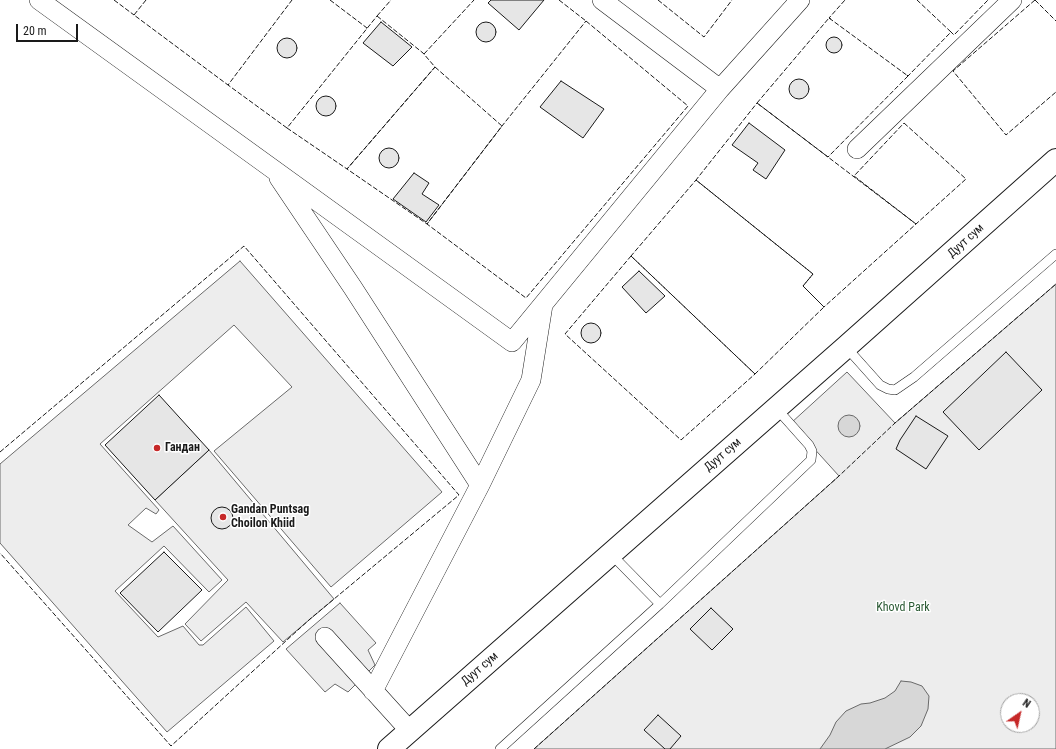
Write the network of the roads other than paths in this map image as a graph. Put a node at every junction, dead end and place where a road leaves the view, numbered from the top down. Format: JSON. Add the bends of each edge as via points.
{"nodes":[{"id":1,"x":39,"y":0,"type":"edge"},
{"id":2,"x":602,"y":0,"type":"edge"},
{"id":3,"x":800,"y":0,"type":"edge"},
{"id":4,"x":1012,"y":0,"type":"edge"},
{"id":5,"x":720,"y":89,"type":"junction"},
{"id":6,"x":858,"y":149,"type":"dead end"},
{"id":7,"x":1056,"y":160,"type":"edge"},
{"id":8,"x":271,"y":167,"type":"junction"},
{"id":9,"x":1056,"y":254,"type":"edge"},
{"id":10,"x":543,"y":304,"type":"junction"},
{"id":11,"x":846,"y":347,"type":"junction"},
{"id":12,"x":776,"y":408,"type":"junction"},
{"id":13,"x":480,"y":485,"type":"junction"},
{"id":14,"x":611,"y":554,"type":"junction"},
{"id":15,"x":660,"y":604,"type":"junction"},
{"id":16,"x":325,"y":637,"type":"dead end"},
{"id":17,"x":373,"y":691,"type":"junction"},
{"id":18,"x":410,"y":730,"type":"junction"},
{"id":19,"x":389,"y":749,"type":"edge"},
{"id":20,"x":500,"y":749,"type":"edge"}],
"edges":[{"from":1,"to":8,"type":"street"},
{"from":2,"to":5,"type":"street"},
{"from":3,"to":5,"type":"street"},
{"from":4,"to":6,"type":"street"},
{"from":5,"to":10,"type":"street"},
{"from":7,"to":11,"type":"main road","name":"Дуут сум"},
{"from":8,"to":10,"type":"street","via":[[512,342]]},
{"from":8,"to":13,"type":"street","via":[[358,295]]},
{"from":9,"to":11,"type":"lane","via":[[914,377],[895,390],[880,385]]},
{"from":10,"to":13,"type":"street","via":[[531,380]]},
{"from":11,"to":12,"type":"main road","name":"Дуут сум"},
{"from":12,"to":14,"type":"main road","name":"Дуут сум"},
{"from":12,"to":15,"type":"lane","via":[[809,445],[812,451],[811,460]]},
{"from":13,"to":17,"type":"street"},
{"from":14,"to":15,"type":"lane"},
{"from":14,"to":18,"type":"main road","name":"Дуут сум"},
{"from":15,"to":20,"type":"lane"},
{"from":16,"to":17,"type":"street"},
{"from":17,"to":18,"type":"street"},
{"from":18,"to":19,"type":"main road","name":"Дуут сум"}]}
